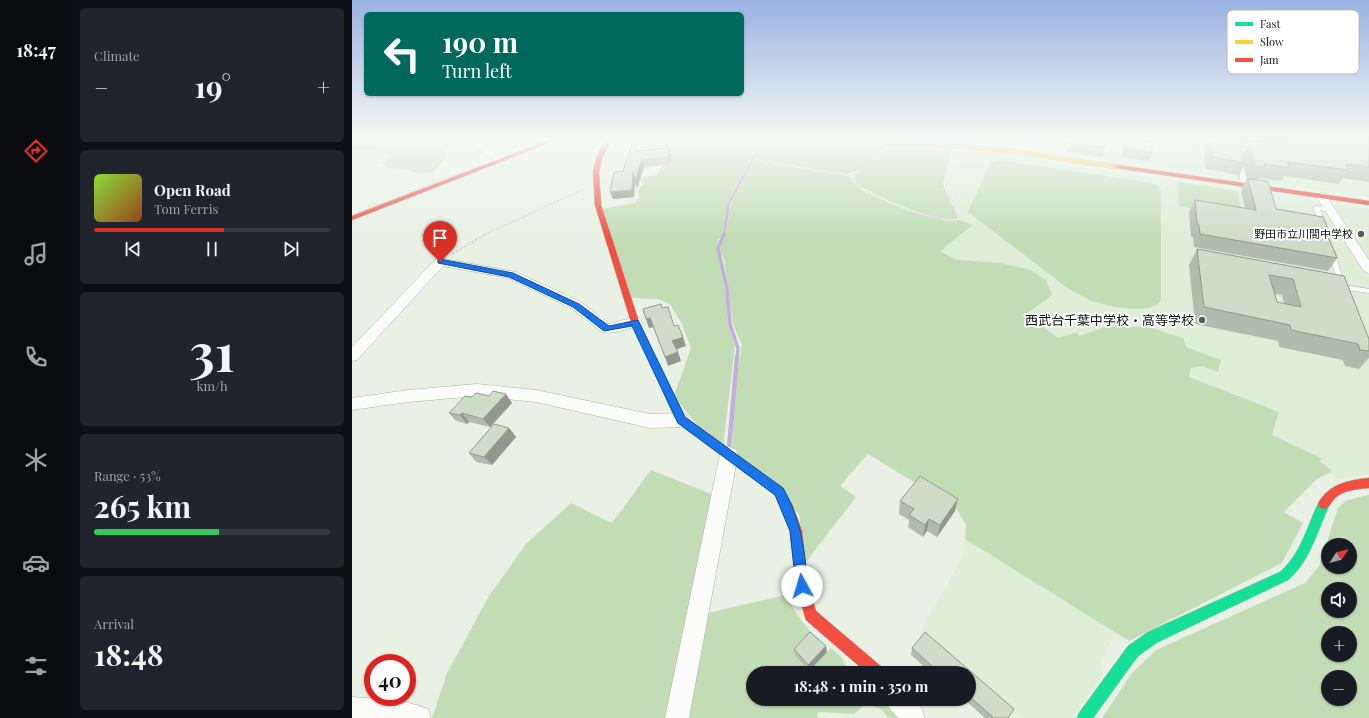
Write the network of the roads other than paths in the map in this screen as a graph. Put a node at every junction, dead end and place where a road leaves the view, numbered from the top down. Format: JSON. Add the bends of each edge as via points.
{"nodes":[{"id":1,"x":467,"y":173,"type":"edge"},
{"id":2,"x":598,"y":173,"type":"edge"},
{"id":3,"x":1157,"y":173,"type":"edge"},
{"id":4,"x":1242,"y":173,"type":"edge"},
{"id":5,"x":1244,"y":185,"type":"junction"},
{"id":6,"x":1321,"y":196,"type":"junction"},
{"id":7,"x":1369,"y":203,"type":"edge"},
{"id":8,"x":1329,"y":210,"type":"junction"},
{"id":9,"x":352,"y":218,"type":"edge"},
{"id":10,"x":1325,"y":230,"type":"edge"},
{"id":11,"x":1330,"y":244,"type":"edge"},
{"id":12,"x":1369,"y":270,"type":"edge"},
{"id":13,"x":1369,"y":291,"type":"edge"},
{"id":14,"x":635,"y":322,"type":"junction"},
{"id":15,"x":352,"y":356,"type":"edge"},
{"id":16,"x":352,"y":404,"type":"edge"},
{"id":17,"x":681,"y":420,"type":"junction"},
{"id":18,"x":729,"y":454,"type":"junction"},
{"id":19,"x":1369,"y":483,"type":"edge"},
{"id":20,"x":870,"y":666,"type":"edge"},
{"id":21,"x":904,"y":706,"type":"edge"},
{"id":22,"x":352,"y":709,"type":"edge"},
{"id":23,"x":419,"y":718,"type":"edge"},
{"id":24,"x":676,"y":718,"type":"edge"},
{"id":25,"x":913,"y":718,"type":"edge"},
{"id":26,"x":1084,"y":718,"type":"edge"}],
"edges":[{"from":1,"to":9,"type":"street"},
{"from":2,"to":14,"type":"street","via":[[598,205]]},
{"from":3,"to":5,"type":"street"},
{"from":4,"to":5,"type":"lane"},
{"from":5,"to":6,"type":"street"},
{"from":6,"to":7,"type":"street"},
{"from":6,"to":8,"type":"street"},
{"from":8,"to":10,"type":"lane","via":[[1316,208]]},
{"from":8,"to":12,"type":"street"},
{"from":11,"to":13,"type":"lane","via":[[1339,290]]},
{"from":14,"to":15,"type":"street","via":[[607,329],[576,305],[511,275],[440,262]]},
{"from":14,"to":17,"type":"street"},
{"from":16,"to":17,"type":"street","via":[[477,390],[536,396],[650,421]]},
{"from":17,"to":18,"type":"street"},
{"from":18,"to":20,"type":"street","via":[[779,492],[786,504],[796,531],[802,586],[811,615]]},
{"from":18,"to":24,"type":"street"},
{"from":19,"to":26,"type":"street","via":[[1341,488],[1330,494],[1322,506],[1307,546],[1296,566],[1284,576],[1153,637],[1133,651]]},
{"from":21,"to":25,"type":"street"},
{"from":22,"to":23,"type":"street","via":[[399,713]]}]}
